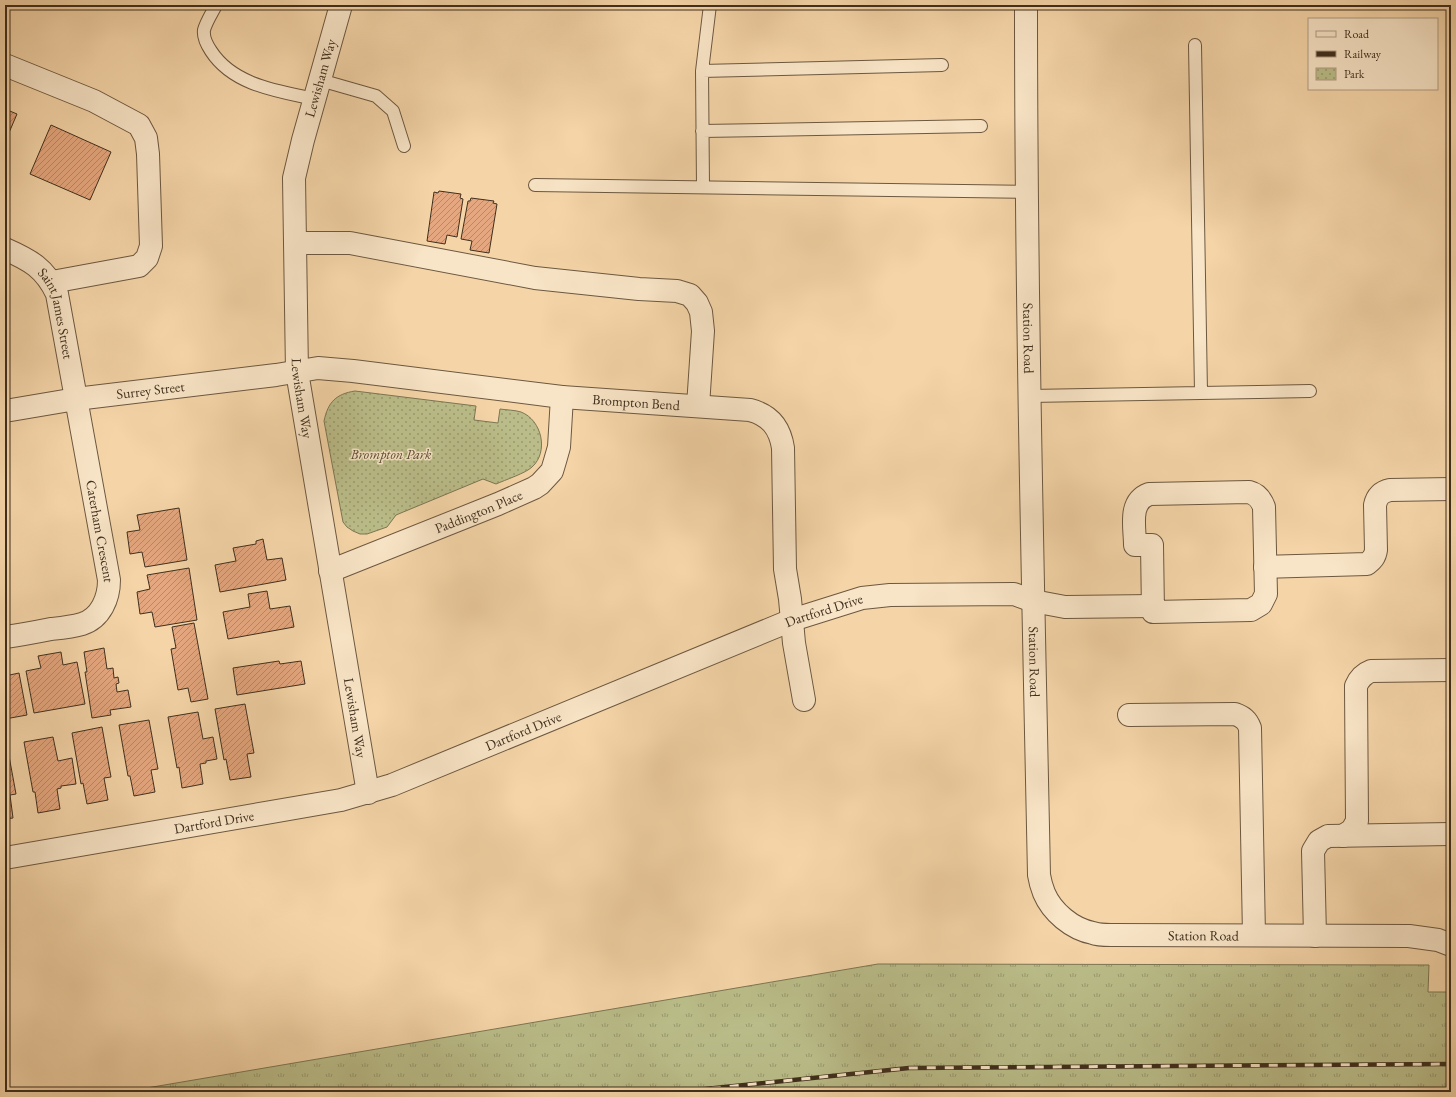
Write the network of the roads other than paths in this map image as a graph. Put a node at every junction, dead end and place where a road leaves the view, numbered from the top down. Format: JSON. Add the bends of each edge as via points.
{"nodes":[{"id":1,"x":216,"y":5,"type":"edge"},
{"id":2,"x":341,"y":5,"type":"edge"},
{"id":3,"x":710,"y":5,"type":"edge"},
{"id":4,"x":1026,"y":5,"type":"edge"},
{"id":5,"x":1195,"y":45,"type":"dead end"},
{"id":6,"x":5,"y":65,"type":"edge"},
{"id":7,"x":942,"y":65,"type":"dead end"},
{"id":8,"x":702,"y":71,"type":"junction"},
{"id":9,"x":317,"y":89,"type":"junction"},
{"id":10,"x":980,"y":126,"type":"dead end"},
{"id":11,"x":702,"y":131,"type":"junction"},
{"id":12,"x":404,"y":146,"type":"dead end"},
{"id":13,"x":535,"y":186,"type":"dead end"},
{"id":14,"x":703,"y":187,"type":"junction"},
{"id":15,"x":1028,"y":192,"type":"junction"},
{"id":16,"x":295,"y":243,"type":"junction"},
{"id":17,"x":5,"y":250,"type":"edge"},
{"id":18,"x":52,"y":282,"type":"junction"},
{"id":19,"x":297,"y":372,"type":"junction"},
{"id":20,"x":1310,"y":391,"type":"dead end"},
{"id":21,"x":1201,"y":392,"type":"junction"},
{"id":22,"x":1030,"y":396,"type":"junction"},
{"id":23,"x":562,"y":397,"type":"junction"},
{"id":24,"x":76,"y":399,"type":"junction"},
{"id":25,"x":698,"y":406,"type":"junction"},
{"id":26,"x":5,"y":411,"type":"edge"},
{"id":27,"x":1451,"y":489,"type":"edge"},
{"id":28,"x":1265,"y":566,"type":"junction"},
{"id":29,"x":330,"y":572,"type":"junction"},
{"id":30,"x":1033,"y":601,"type":"junction"},
{"id":31,"x":1153,"y":606,"type":"junction"},
{"id":32,"x":792,"y":620,"type":"junction"},
{"id":33,"x":5,"y":637,"type":"edge"},
{"id":34,"x":1451,"y":670,"type":"edge"},
{"id":35,"x":804,"y":700,"type":"dead end"},
{"id":36,"x":1129,"y":715,"type":"dead end"},
{"id":37,"x":368,"y":793,"type":"junction"},
{"id":38,"x":1451,"y":834,"type":"edge"},
{"id":39,"x":1342,"y":836,"type":"junction"},
{"id":40,"x":5,"y":858,"type":"edge"},
{"id":41,"x":1254,"y":935,"type":"junction"},
{"id":42,"x":1315,"y":936,"type":"junction"},
{"id":43,"x":1451,"y":945,"type":"edge"}],
"edges":[{"from":1,"to":9,"type":"lane","via":[[204,31],[206,44],[230,72],[248,82],[272,90]]},
{"from":2,"to":9,"type":"street","name":"Lewisham Way"},
{"from":3,"to":8,"type":"lane"},
{"from":4,"to":15,"type":"street","name":"Station Road"},
{"from":5,"to":21,"type":"lane"},
{"from":6,"to":18,"type":"street","via":[[123,115],[139,125],[146,138],[151,246],[148,258],[139,266]]},
{"from":7,"to":8,"type":"lane"},
{"from":8,"to":11,"type":"lane"},
{"from":9,"to":12,"type":"lane","via":[[376,96],[392,111]]},
{"from":9,"to":16,"type":"street","name":"Lewisham Way","via":[[294,178]]},
{"from":10,"to":11,"type":"lane"},
{"from":11,"to":14,"type":"lane"},
{"from":13,"to":14,"type":"lane"},
{"from":14,"to":15,"type":"lane"},
{"from":15,"to":22,"type":"street","name":"Station Road"},
{"from":16,"to":19,"type":"street","name":"Lewisham Way"},
{"from":16,"to":25,"type":"street","via":[[350,244],[535,278],[677,291],[690,295],[697,302],[701,312],[703,331]]},
{"from":17,"to":18,"type":"street","name":"Saint James Street","via":[[35,264]]},
{"from":18,"to":24,"type":"street","name":"Saint James Street","via":[[57,294]]},
{"from":19,"to":23,"type":"street","name":"Brompton Bend","via":[[318,368],[353,371]]},
{"from":19,"to":24,"type":"street","name":"Surrey Street"},
{"from":19,"to":29,"type":"street","name":"Lewisham Way"},
{"from":20,"to":21,"type":"lane"},
{"from":21,"to":22,"type":"lane"},
{"from":22,"to":30,"type":"street","name":"Station Road"},
{"from":23,"to":25,"type":"street","name":"Brompton Bend"},
{"from":23,"to":29,"type":"street","name":"Paddington Place","via":[[559,447],[552,471],[540,484],[498,504]]},
{"from":24,"to":26,"type":"street","name":"Surrey Street"},
{"from":24,"to":33,"type":"street","name":"Caterham Crescent","via":[[109,590],[96,615],[82,624]]},
{"from":25,"to":32,"type":"street","name":"Brompton Bend","via":[[758,412],[773,422],[782,439],[785,569]]},
{"from":27,"to":28,"type":"street","via":[[1384,491],[1375,505],[1375,556],[1367,564]]},
{"from":28,"to":31,"type":"street","via":[[1266,594],[1261,604],[1252,610],[1153,612]]},
{"from":28,"to":31,"type":"street","via":[[1264,507],[1254,494],[1149,494],[1140,499],[1135,509],[1135,545],[1152,545]]},
{"from":29,"to":37,"type":"street","name":"Lewisham Way"},
{"from":30,"to":31,"type":"street","name":"Dartford Drive","via":[[1065,607]]},
{"from":30,"to":32,"type":"street","name":"Dartford Drive","via":[[1014,594],[890,595],[862,598]]},
{"from":30,"to":41,"type":"street","name":"Station Road","via":[[1039,875],[1044,894],[1064,919],[1092,933]]},
{"from":32,"to":35,"type":"street","name":"Brompton Bend"},
{"from":32,"to":37,"type":"street","name":"Dartford Drive"},
{"from":34,"to":39,"type":"street","via":[[1371,671],[1361,676],[1356,686],[1357,821],[1352,830]]},
{"from":36,"to":41,"type":"street","via":[[1235,714],[1245,718],[1248,723]]},
{"from":37,"to":40,"type":"street","name":"Dartford Drive","via":[[341,800]]},
{"from":38,"to":39,"type":"street"},
{"from":39,"to":42,"type":"street","via":[[1323,838],[1314,851]]},
{"from":41,"to":42,"type":"street","name":"Station Road"},
{"from":42,"to":43,"type":"street","name":"Station Road","via":[[1410,936],[1438,940]]}]}
